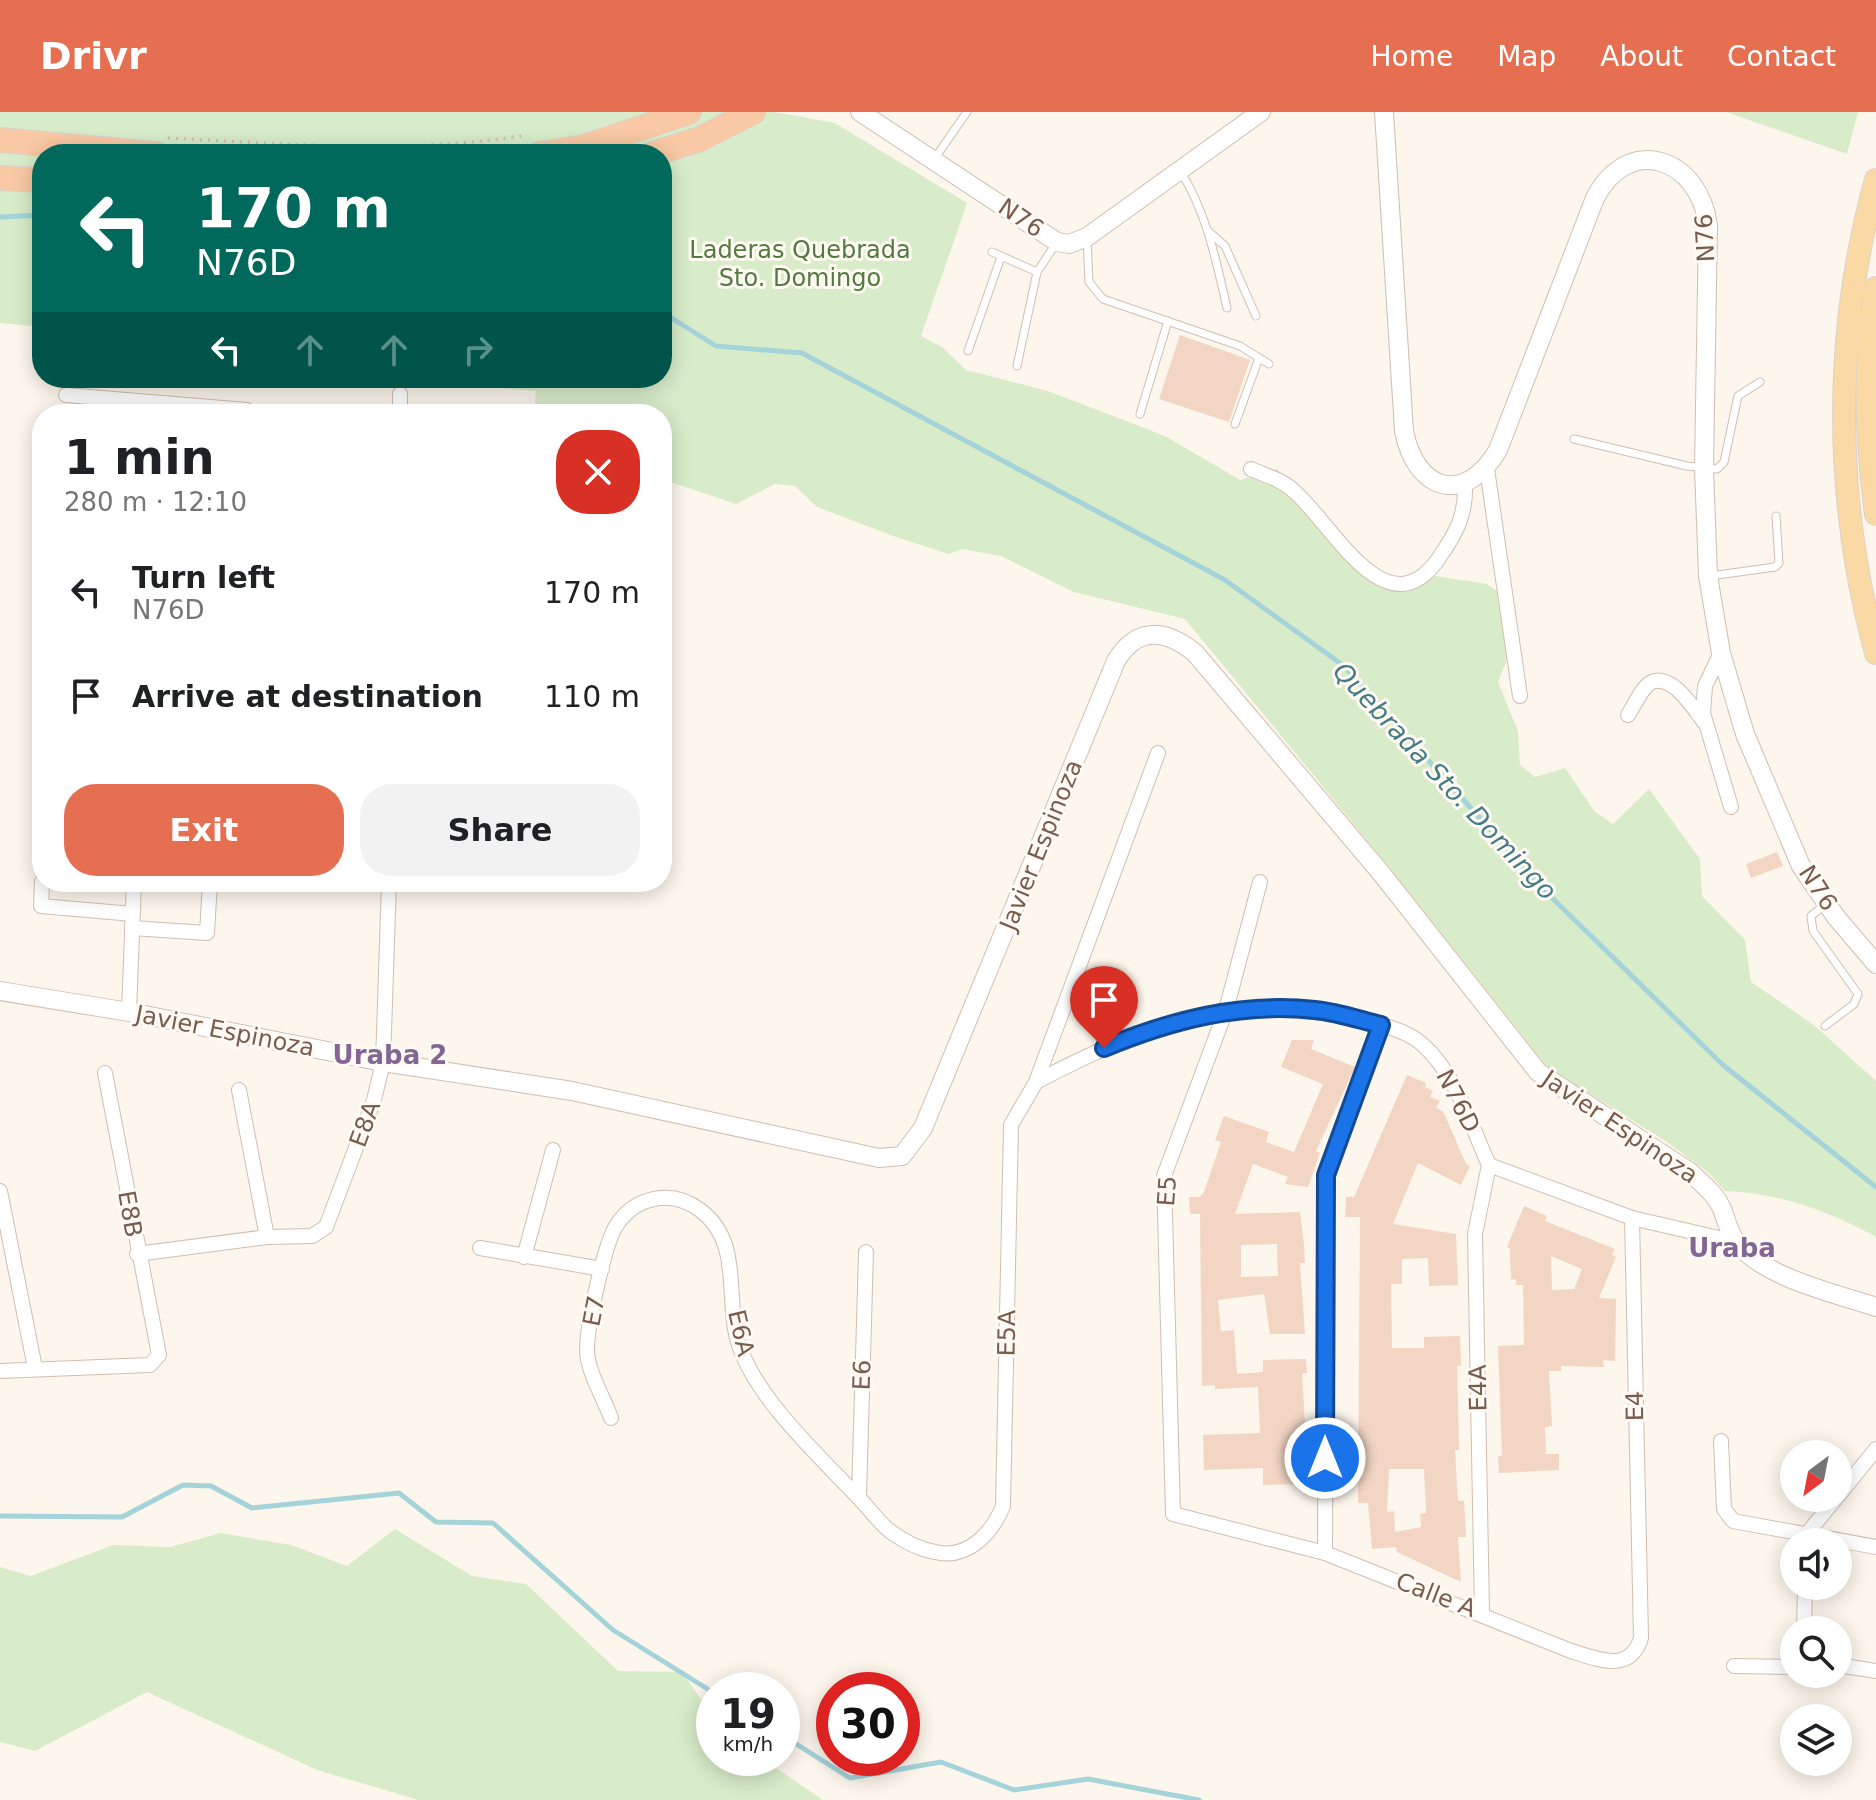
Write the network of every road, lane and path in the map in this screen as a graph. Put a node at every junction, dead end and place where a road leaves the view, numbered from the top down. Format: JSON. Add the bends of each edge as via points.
{"nodes":[{"id":1,"x":689,"y":112,"type":"edge"},
{"id":2,"x":753,"y":112,"type":"edge"},
{"id":3,"x":860,"y":112,"type":"edge"},
{"id":4,"x":967,"y":112,"type":"edge"},
{"id":5,"x":1261,"y":112,"type":"edge"},
{"id":6,"x":1384,"y":112,"type":"edge"},
{"id":7,"x":0,"y":140,"type":"edge"},
{"id":8,"x":108,"y":144,"type":"edge"},
{"id":9,"x":420,"y":144,"type":"edge"},
{"id":10,"x":540,"y":144,"type":"edge"},
{"id":11,"x":593,"y":144,"type":"edge"},
{"id":12,"x":672,"y":148,"type":"edge"},
{"id":13,"x":934,"y":160,"type":"junction"},
{"id":14,"x":1180,"y":170,"type":"junction"},
{"id":15,"x":0,"y":178,"type":"edge"},
{"id":16,"x":32,"y":180,"type":"edge"},
{"id":17,"x":1876,"y":180,"type":"edge"},
{"id":18,"x":1208,"y":231,"type":"junction"},
{"id":19,"x":1087,"y":237,"type":"junction"},
{"id":20,"x":1057,"y":242,"type":"junction"},
{"id":21,"x":992,"y":252,"type":"dead end"},
{"id":22,"x":1001,"y":257,"type":"junction"},
{"id":23,"x":1037,"y":272,"type":"junction"},
{"id":24,"x":1876,"y":288,"type":"edge"},
{"id":25,"x":1227,"y":308,"type":"dead end"},
{"id":26,"x":1256,"y":316,"type":"dead end"},
{"id":27,"x":1168,"y":321,"type":"junction"},
{"id":28,"x":968,"y":351,"type":"dead end"},
{"id":29,"x":1259,"y":358,"type":"junction"},
{"id":30,"x":1269,"y":364,"type":"dead end"},
{"id":31,"x":1017,"y":366,"type":"dead end"},
{"id":32,"x":1760,"y":382,"type":"dead end"},
{"id":33,"x":400,"y":394,"type":"dead end"},
{"id":34,"x":66,"y":395,"type":"dead end"},
{"id":35,"x":128,"y":404,"type":"edge"},
{"id":36,"x":400,"y":404,"type":"edge"},
{"id":37,"x":1140,"y":414,"type":"dead end"},
{"id":38,"x":1235,"y":424,"type":"dead end"},
{"id":39,"x":1574,"y":439,"type":"dead end"},
{"id":40,"x":1704,"y":468,"type":"junction"},
{"id":41,"x":1251,"y":469,"type":"dead end"},
{"id":42,"x":1487,"y":469,"type":"junction"},
{"id":43,"x":1465,"y":485,"type":"junction"},
{"id":44,"x":1876,"y":514,"type":"edge"},
{"id":45,"x":1776,"y":516,"type":"dead end"},
{"id":46,"x":1708,"y":576,"type":"junction"},
{"id":47,"x":1721,"y":653,"type":"junction"},
{"id":48,"x":1876,"y":653,"type":"edge"},
{"id":49,"x":1520,"y":696,"type":"dead end"},
{"id":50,"x":1628,"y":715,"type":"dead end"},
{"id":51,"x":1704,"y":722,"type":"junction"},
{"id":52,"x":1158,"y":753,"type":"dead end"},
{"id":53,"x":1731,"y":807,"type":"dead end"},
{"id":54,"x":1260,"y":882,"type":"dead end"},
{"id":55,"x":42,"y":892,"type":"edge"},
{"id":56,"x":133,"y":892,"type":"edge"},
{"id":57,"x":209,"y":892,"type":"edge"},
{"id":58,"x":389,"y":892,"type":"edge"},
{"id":59,"x":1827,"y":904,"type":"junction"},
{"id":60,"x":132,"y":921,"type":"junction"},
{"id":61,"x":1876,"y":964,"type":"edge"},
{"id":62,"x":0,"y":991,"type":"edge"},
{"id":63,"x":1226,"y":1010,"type":"junction"},
{"id":64,"x":129,"y":1012,"type":"junction"},
{"id":65,"x":1381,"y":1025,"type":"junction"},
{"id":66,"x":1825,"y":1026,"type":"dead end"},
{"id":67,"x":383,"y":1062,"type":"junction"},
{"id":68,"x":105,"y":1073,"type":"dead end"},
{"id":69,"x":1036,"y":1082,"type":"junction"},
{"id":70,"x":239,"y":1090,"type":"dead end"},
{"id":71,"x":553,"y":1150,"type":"dead end"},
{"id":72,"x":1489,"y":1165,"type":"junction"},
{"id":73,"x":0,"y":1191,"type":"edge"},
{"id":74,"x":633,"y":1209,"type":"joint"},
{"id":75,"x":1632,"y":1218,"type":"junction"},
{"id":76,"x":267,"y":1237,"type":"junction"},
{"id":77,"x":1736,"y":1242,"type":"junction"},
{"id":78,"x":480,"y":1248,"type":"dead end"},
{"id":79,"x":866,"y":1252,"type":"dead end"},
{"id":80,"x":137,"y":1254,"type":"junction"},
{"id":81,"x":524,"y":1257,"type":"junction"},
{"id":82,"x":602,"y":1269,"type":"junction"},
{"id":83,"x":1876,"y":1307,"type":"edge"},
{"id":84,"x":35,"y":1368,"type":"junction"},
{"id":85,"x":0,"y":1371,"type":"edge"},
{"id":86,"x":611,"y":1418,"type":"dead end"},
{"id":87,"x":1721,"y":1441,"type":"dead end"},
{"id":88,"x":1876,"y":1449,"type":"edge"},
{"id":89,"x":1852,"y":1479,"type":"edge"},
{"id":90,"x":859,"y":1497,"type":"junction"},
{"id":91,"x":1173,"y":1514,"type":"joint"},
{"id":92,"x":1780,"y":1533,"type":"edge"},
{"id":93,"x":1852,"y":1544,"type":"edge"},
{"id":94,"x":1876,"y":1547,"type":"edge"},
{"id":95,"x":1325,"y":1553,"type":"junction"},
{"id":96,"x":940,"y":1554,"type":"joint"},
{"id":97,"x":1638,"y":1593,"type":"joint"},
{"id":98,"x":1482,"y":1613,"type":"junction"},
{"id":99,"x":1734,"y":1666,"type":"dead end"},
{"id":100,"x":1780,"y":1667,"type":"edge"},
{"id":101,"x":1852,"y":1667,"type":"edge"},
{"id":102,"x":1876,"y":1671,"type":"edge"}],
"edges":[{"from":1,"to":11,"type":"highway"},
{"from":2,"to":12,"type":"highway"},
{"from":3,"to":13,"type":"street","name":"N76"},
{"from":4,"to":13,"type":"lane"},
{"from":5,"to":14,"type":"street","name":"N76"},
{"from":6,"to":43,"type":"street","via":[[1407,448],[1416,467],[1434,482]]},
{"from":7,"to":8,"type":"highway"},
{"from":9,"to":10,"type":"path"},
{"from":13,"to":20,"type":"street","name":"N76"},
{"from":14,"to":18,"type":"lane"},
{"from":14,"to":19,"type":"street","name":"N76"},
{"from":15,"to":16,"type":"highway"},
{"from":17,"to":48,"type":"main road","via":[[1850,295],[1843,411],[1855,553]]},
{"from":18,"to":25,"type":"lane"},
{"from":18,"to":26,"type":"lane","via":[[1225,246]]},
{"from":19,"to":20,"type":"street","name":"N76"},
{"from":19,"to":27,"type":"lane","via":[[1089,282],[1095,293]]},
{"from":20,"to":23,"type":"lane"},
{"from":21,"to":22,"type":"lane"},
{"from":22,"to":23,"type":"lane"},
{"from":22,"to":28,"type":"lane"},
{"from":23,"to":31,"type":"lane"},
{"from":24,"to":44,"type":"main road","via":[[1867,413]]},
{"from":27,"to":29,"type":"lane"},
{"from":27,"to":37,"type":"lane"},
{"from":29,"to":30,"type":"lane"},
{"from":29,"to":38,"type":"lane"},
{"from":32,"to":40,"type":"lane","via":[[1738,396],[1721,467]]},
{"from":33,"to":36,"type":"street"},
{"from":34,"to":35,"type":"street"},
{"from":39,"to":40,"type":"lane"},
{"from":40,"to":42,"type":"street","name":"N76","via":[[1706,209],[1682,170],[1647,160],[1613,172],[1595,198],[1504,438]]},
{"from":40,"to":46,"type":"street","name":"N76"},
{"from":41,"to":43,"type":"street","via":[[1295,491],[1364,567],[1407,586],[1430,571],[1458,529],[1466,509]]},
{"from":42,"to":43,"type":"street","name":"N76"},
{"from":42,"to":49,"type":"street"},
{"from":45,"to":46,"type":"lane","via":[[1775,567]]},
{"from":46,"to":47,"type":"street","name":"N76"},
{"from":47,"to":51,"type":"street","via":[[1705,686]]},
{"from":47,"to":59,"type":"street","name":"N76","via":[[1745,734],[1801,866]]},
{"from":50,"to":51,"type":"street","via":[[1649,684],[1656,682],[1677,690]]},
{"from":51,"to":53,"type":"street"},
{"from":52,"to":69,"type":"street","name":"E5A"},
{"from":54,"to":63,"type":"street","name":"E5"},
{"from":55,"to":60,"type":"street","via":[[41,906]]},
{"from":56,"to":60,"type":"street"},
{"from":57,"to":60,"type":"street","via":[[207,933]]},
{"from":58,"to":67,"type":"street","name":"E8A"},
{"from":59,"to":61,"type":"street","name":"N76"},
{"from":59,"to":66,"type":"lane","via":[[1810,923],[1858,994],[1854,1004]]},
{"from":60,"to":64,"type":"street"},
{"from":62,"to":64,"type":"street","name":"Javier Espinoza"},
{"from":63,"to":65,"type":"street","name":"N76D","via":[[1315,1010]]},
{"from":63,"to":69,"type":"street","name":"N76D","via":[[1148,1030]]},
{"from":63,"to":91,"type":"street","name":"E5","via":[[1164,1176]]},
{"from":64,"to":67,"type":"street","name":"Javier Espinoza"},
{"from":65,"to":72,"type":"street","name":"N76D","via":[[1420,1042],[1445,1068]]},
{"from":65,"to":95,"type":"street","via":[[1326,1175]]},
{"from":67,"to":76,"type":"street","name":"E8A","via":[[375,1097],[323,1231]]},
{"from":67,"to":77,"type":"street","name":"Javier Espinoza","via":[[572,1091],[879,1158],[902,1156],[923,1128],[1116,661],[1134,639],[1148,633],[1165,635],[1195,653],[1381,873],[1523,1057],[1556,1086],[1690,1172],[1722,1207]]},
{"from":68,"to":80,"type":"street","name":"E8B"},
{"from":69,"to":96,"type":"street","name":"E5A","via":[[1011,1125],[1003,1506],[994,1528],[980,1542]]},
{"from":70,"to":76,"type":"street"},
{"from":71,"to":81,"type":"street"},
{"from":72,"to":75,"type":"street"},
{"from":72,"to":98,"type":"street","name":"E4A","via":[[1475,1234]]},
{"from":73,"to":84,"type":"street"},
{"from":74,"to":82,"type":"street","name":"E7","via":[[616,1226]]},
{"from":74,"to":90,"type":"street","name":"E6A","via":[[650,1198],[678,1198],[701,1210],[719,1230],[732,1268],[738,1344],[751,1372],[805,1442]]},
{"from":75,"to":77,"type":"street"},
{"from":75,"to":97,"type":"street","name":"E4"},
{"from":76,"to":80,"type":"street"},
{"from":77,"to":83,"type":"street","via":[[1753,1258],[1796,1280]]},
{"from":78,"to":81,"type":"street"},
{"from":79,"to":90,"type":"street","name":"E6"},
{"from":80,"to":84,"type":"street","name":"E8B","via":[[159,1355],[150,1365]]},
{"from":81,"to":82,"type":"street"},
{"from":82,"to":86,"type":"street","name":"E7","via":[[587,1349]]},
{"from":84,"to":85,"type":"street"},
{"from":87,"to":92,"type":"street","via":[[1728,1516]]},
{"from":88,"to":89,"type":"street"},
{"from":90,"to":96,"type":"street","name":"E6A","via":[[888,1530],[914,1547]]},
{"from":91,"to":95,"type":"street","name":"Calle A"},
{"from":93,"to":94,"type":"street"},
{"from":95,"to":98,"type":"street","name":"Calle A"},
{"from":97,"to":98,"type":"street","name":"Calle A","via":[[1638,1647],[1616,1662],[1571,1651]]},
{"from":99,"to":100,"type":"street"},
{"from":101,"to":102,"type":"street"}]}
